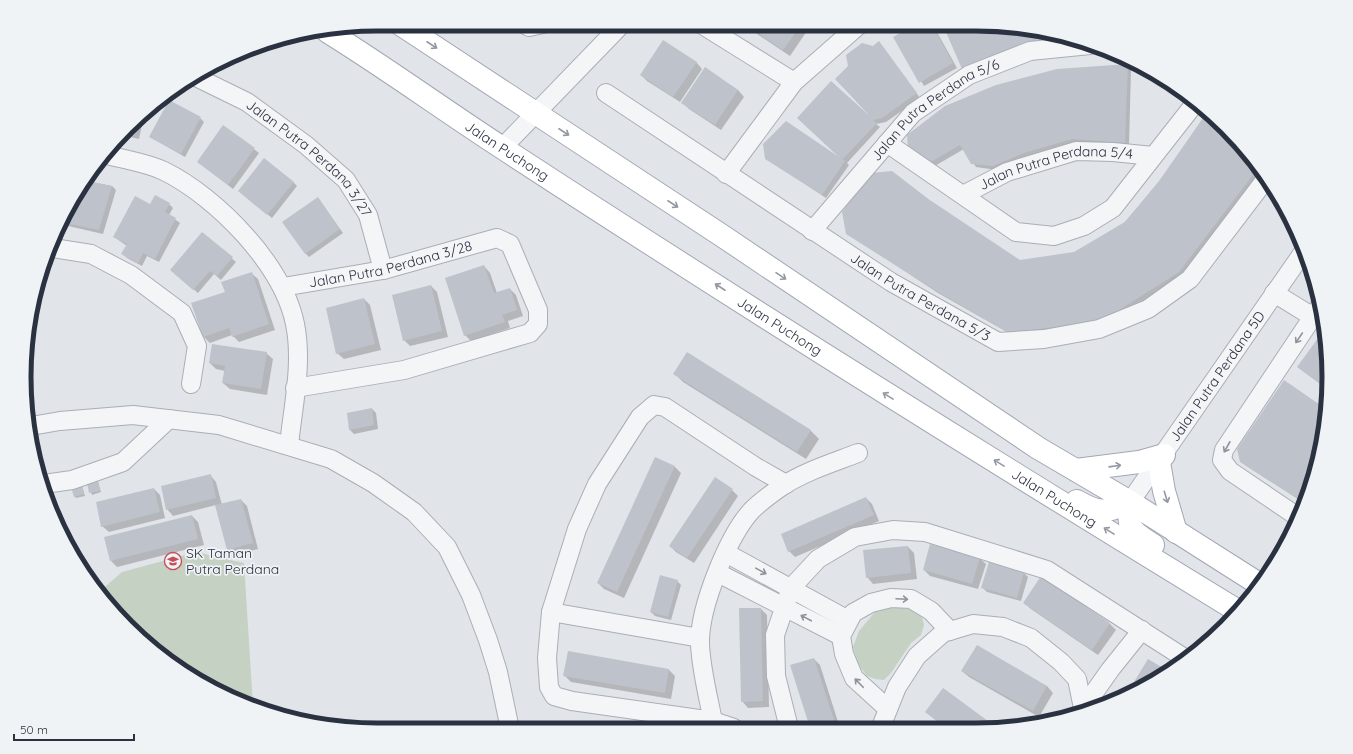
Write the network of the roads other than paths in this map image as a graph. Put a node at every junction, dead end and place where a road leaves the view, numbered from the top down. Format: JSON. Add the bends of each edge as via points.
{"nodes":[{"id":1,"x":411,"y":31,"type":"edge"},
{"id":2,"x":615,"y":31,"type":"edge"},
{"id":3,"x":712,"y":31,"type":"edge"},
{"id":4,"x":852,"y":31,"type":"edge"},
{"id":5,"x":331,"y":34,"type":"edge"},
{"id":6,"x":1080,"y":47,"type":"edge"},
{"id":7,"x":200,"y":79,"type":"edge"},
{"id":8,"x":794,"y":82,"type":"junction"},
{"id":9,"x":606,"y":93,"type":"dead end"},
{"id":10,"x":1192,"y":107,"type":"edge"},
{"id":11,"x":536,"y":113,"type":"junction"},
{"id":12,"x":887,"y":143,"type":"junction"},
{"id":13,"x":502,"y":148,"type":"junction"},
{"id":14,"x":111,"y":156,"type":"edge"},
{"id":15,"x":1153,"y":156,"type":"junction"},
{"id":16,"x":726,"y":174,"type":"junction"},
{"id":17,"x":1263,"y":183,"type":"edge"},
{"id":18,"x":963,"y":195,"type":"junction"},
{"id":19,"x":812,"y":231,"type":"junction"},
{"id":20,"x":56,"y":248,"type":"edge"},
{"id":21,"x":1300,"y":256,"type":"edge"},
{"id":22,"x":383,"y":270,"type":"junction"},
{"id":23,"x":283,"y":287,"type":"junction"},
{"id":24,"x":1274,"y":293,"type":"junction"},
{"id":25,"x":1315,"y":311,"type":"edge"},
{"id":26,"x":1316,"y":314,"type":"edge"},
{"id":27,"x":191,"y":384,"type":"dead end"},
{"id":28,"x":295,"y":388,"type":"junction"},
{"id":29,"x":169,"y":419,"type":"junction"},
{"id":30,"x":35,"y":425,"type":"edge"},
{"id":31,"x":289,"y":445,"type":"junction"},
{"id":32,"x":858,"y":453,"type":"dead end"},
{"id":33,"x":1162,"y":458,"type":"junction"},
{"id":34,"x":1076,"y":470,"type":"junction"},
{"id":35,"x":1029,"y":482,"type":"junction"},
{"id":36,"x":48,"y":483,"type":"edge"},
{"id":37,"x":786,"y":484,"type":"junction"},
{"id":38,"x":1130,"y":502,"type":"junction"},
{"id":39,"x":1294,"y":513,"type":"edge"},
{"id":40,"x":1176,"y":532,"type":"junction"},
{"id":41,"x":726,"y":553,"type":"junction"},
{"id":42,"x":718,"y":572,"type":"junction"},
{"id":43,"x":1255,"y":582,"type":"edge"},
{"id":44,"x":1196,"y":585,"type":"junction"},
{"id":45,"x":791,"y":588,"type":"junction"},
{"id":46,"x":785,"y":606,"type":"junction"},
{"id":47,"x":1234,"y":607,"type":"edge"},
{"id":48,"x":551,"y":612,"type":"junction"},
{"id":49,"x":845,"y":628,"type":"junction"},
{"id":50,"x":1142,"y":630,"type":"junction"},
{"id":51,"x":950,"y":631,"type":"junction"},
{"id":52,"x":700,"y":638,"type":"junction"},
{"id":53,"x":1181,"y":656,"type":"edge"},
{"id":54,"x":1087,"y":705,"type":"edge"},
{"id":55,"x":1081,"y":707,"type":"edge"},
{"id":56,"x":888,"y":709,"type":"junction"},
{"id":57,"x":713,"y":721,"type":"junction"},
{"id":58,"x":509,"y":723,"type":"edge"},
{"id":59,"x":719,"y":723,"type":"edge"},
{"id":60,"x":788,"y":723,"type":"edge"},
{"id":61,"x":883,"y":723,"type":"edge"}],
"edges":[{"from":1,"to":11,"type":"main road","one_way":true},
{"from":2,"to":11,"type":"street"},
{"from":3,"to":8,"type":"street"},
{"from":4,"to":8,"type":"street"},
{"from":5,"to":13,"type":"main road","name":"Jalan Puchong","via":[[386,68]]},
{"from":6,"to":12,"type":"street","name":"Jalan Putra Perdana 5/6","via":[[1030,51],[969,75],[913,112]]},
{"from":7,"to":22,"type":"street","name":"Jalan Putra Perdana 3/27","via":[[247,102],[306,145],[346,180],[368,215]]},
{"from":8,"to":16,"type":"street"},
{"from":9,"to":16,"type":"street","name":"Jalan Putra Perdana 5/3"},
{"from":10,"to":15,"type":"street"},
{"from":11,"to":13,"type":"street"},
{"from":11,"to":34,"type":"main road","one_way":true},
{"from":12,"to":18,"type":"street"},
{"from":12,"to":19,"type":"street","name":"Jalan Putra Perdana 5/6"},
{"from":35,"to":13,"type":"main road","name":"Jalan Puchong","one_way":true,"via":[[888,396]]},
{"from":14,"to":23,"type":"street","via":[[163,171],[195,192],[232,221],[267,262]]},
{"from":15,"to":18,"type":"street","name":"Jalan Putra Perdana 5/4","via":[[1076,152],[1007,172]]},
{"from":15,"to":18,"type":"street","via":[[1113,208],[1084,226],[1054,236],[1016,232]]},
{"from":16,"to":19,"type":"street","name":"Jalan Putra Perdana 5/3"},
{"from":17,"to":19,"type":"street","name":"Jalan Putra Perdana 5/3","via":[[1190,279],[1148,309],[1099,329],[1044,339],[998,342],[891,282]]},
{"from":20,"to":27,"type":"street","via":[[91,254],[131,275],[182,313],[197,346]]},
{"from":21,"to":24,"type":"street","name":"Jalan Putra Perdana 5D"},
{"from":22,"to":23,"type":"street","name":"Jalan Putra Perdana 3/28"},
{"from":22,"to":28,"type":"street","name":"Jalan Putra Perdana 3/28","via":[[497,238],[510,244],[538,310],[538,324],[530,334],[404,370]]},
{"from":23,"to":28,"type":"street","via":[[295,324],[298,364]]},
{"from":24,"to":25,"type":"street"},
{"from":24,"to":33,"type":"street","name":"Jalan Putra Perdana 5D"},
{"from":26,"to":39,"type":"street","one_way":true,"via":[[1224,450],[1222,460],[1230,471]]},
{"from":28,"to":31,"type":"street"},
{"from":29,"to":30,"type":"street","via":[[133,415]]},
{"from":29,"to":31,"type":"street","via":[[219,425]]},
{"from":29,"to":36,"type":"street","via":[[123,462],[72,480]]},
{"from":31,"to":58,"type":"street","via":[[331,459],[373,483],[414,512],[447,546],[471,595],[488,640]]},
{"from":32,"to":37,"type":"street","via":[[818,468]]},
{"from":34,"to":33,"type":"main road","one_way":true},
{"from":33,"to":38,"type":"street","name":"Jalan Putra Perdana 5D"},
{"from":33,"to":40,"type":"main road","one_way":true,"via":[[1164,491]]},
{"from":34,"to":38,"type":"main road"},
{"from":35,"to":38,"type":"main road","via":[[1045,484],[1093,510],[1109,511]]},
{"from":44,"to":35,"type":"main road","name":"Jalan Puchong","one_way":true},
{"from":37,"to":41,"type":"street","via":[[752,511]]},
{"from":37,"to":48,"type":"street","via":[[665,407],[654,405],[640,417],[597,484],[576,529]]},
{"from":38,"to":40,"type":"main road"},
{"from":38,"to":44,"type":"main road","via":[[1129,524],[1134,532],[1186,569]]},
{"from":40,"to":43,"type":"main road"},
{"from":41,"to":42,"type":"street"},
{"from":41,"to":45,"type":"street","one_way":true},
{"from":42,"to":46,"type":"street"},
{"from":42,"to":52,"type":"street","via":[[709,592]]},
{"from":44,"to":47,"type":"main road","name":"Jalan Puchong"},
{"from":45,"to":46,"type":"street"},
{"from":45,"to":49,"type":"street"},
{"from":45,"to":50,"type":"street","via":[[818,559],[854,537],[893,530],[925,532],[1047,570]]},
{"from":49,"to":46,"type":"street","one_way":true},
{"from":46,"to":60,"type":"street","via":[[775,635],[776,676]]},
{"from":48,"to":52,"type":"street"},
{"from":48,"to":57,"type":"street","via":[[547,658],[548,687],[554,696],[572,701]]},
{"from":49,"to":51,"type":"street","one_way":true,"via":[[853,613],[871,603],[891,598],[912,599],[931,611]]},
{"from":56,"to":49,"type":"street","one_way":true,"via":[[854,678],[844,654]]},
{"from":50,"to":53,"type":"street"},
{"from":50,"to":54,"type":"street","via":[[1110,670]]},
{"from":51,"to":55,"type":"street","via":[[972,624],[1003,627],[1031,638],[1061,662],[1077,679]]},
{"from":51,"to":56,"type":"street","via":[[943,633],[917,656],[897,687]]},
{"from":52,"to":57,"type":"street"},
{"from":56,"to":61,"type":"street"},
{"from":57,"to":59,"type":"street"}]}
